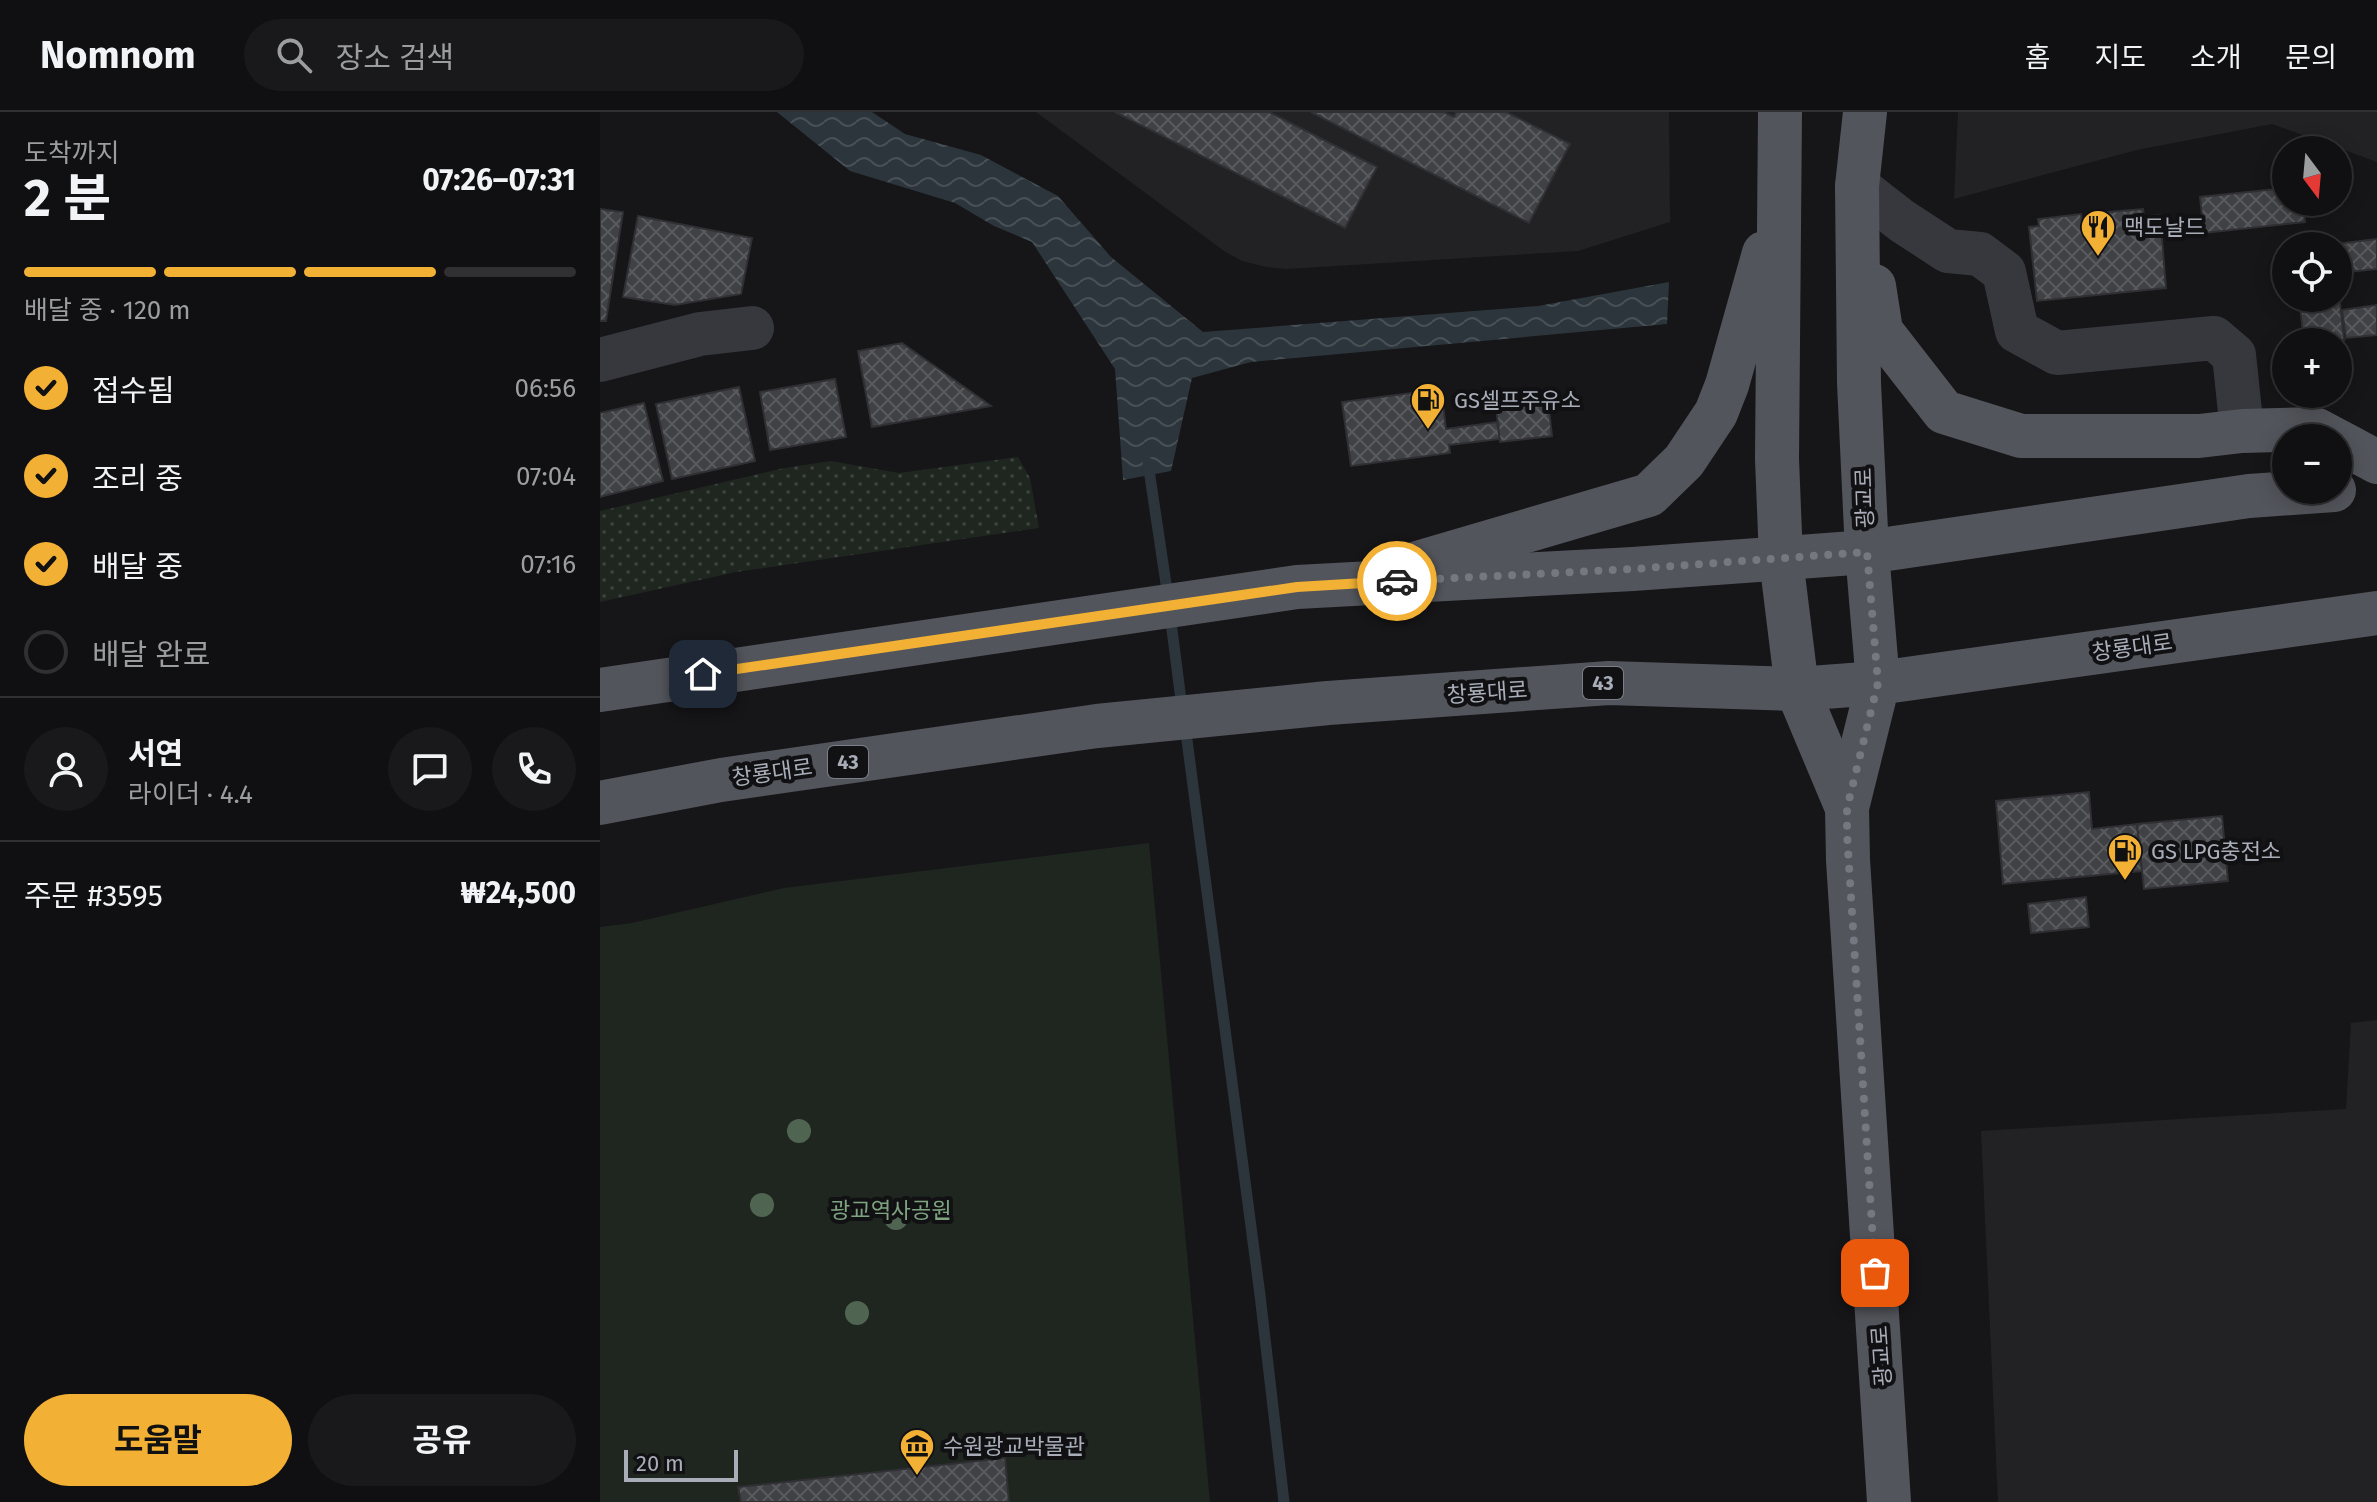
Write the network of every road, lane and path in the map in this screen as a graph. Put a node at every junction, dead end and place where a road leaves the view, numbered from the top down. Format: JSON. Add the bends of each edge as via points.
{"nodes":[{"id":1,"x":1780,"y":112,"type":"edge"},
{"id":2,"x":1865,"y":112,"type":"edge"},
{"id":3,"x":1857,"y":186,"type":"junction"},
{"id":4,"x":1780,"y":197,"type":"junction"},
{"id":5,"x":752,"y":328,"type":"dead end"},
{"id":6,"x":600,"y":360,"type":"edge"},
{"id":7,"x":2272,"y":430,"type":"edge"},
{"id":8,"x":2242,"y":431,"type":"junction"},
{"id":9,"x":2352,"y":449,"type":"edge"},
{"id":10,"x":2377,"y":462,"type":"edge"},
{"id":11,"x":2377,"y":487,"type":"edge"},
{"id":12,"x":2352,"y":489,"type":"edge"},
{"id":13,"x":2272,"y":494,"type":"edge"},
{"id":14,"x":1867,"y":552,"type":"junction"},
{"id":15,"x":1781,"y":559,"type":"junction"},
{"id":16,"x":1348,"y":583,"type":"junction"},
{"id":17,"x":2377,"y":613,"type":"edge"},
{"id":18,"x":1878,"y":683,"type":"junction"},
{"id":19,"x":1797,"y":689,"type":"junction"},
{"id":20,"x":600,"y":690,"type":"edge"},
{"id":21,"x":600,"y":803,"type":"edge"},
{"id":22,"x":1847,"y":808,"type":"junction"},
{"id":23,"x":1889,"y":1502,"type":"edge"}],
"edges":[{"from":1,"to":4,"type":"main road"},
{"from":2,"to":3,"type":"main road","name":"광교로"},
{"from":3,"to":8,"type":"street","via":[[1948,251],[1980,254],[2004,272],[2017,331],[2057,353],[2214,338],[2234,355]]},
{"from":3,"to":8,"type":"main road","via":[[1881,331],[1944,412],[2021,436],[2199,436]]},
{"from":3,"to":14,"type":"main road","name":"광교로"},
{"from":4,"to":15,"type":"main road"},
{"from":4,"to":16,"type":"main road","via":[[1716,413],[1684,461],[1649,495]]},
{"from":5,"to":6,"type":"street","via":[[700,334]]},
{"from":7,"to":8,"type":"main road"},
{"from":9,"to":10,"type":"main road"},
{"from":11,"to":12,"type":"main road"},
{"from":13,"to":14,"type":"main road"},
{"from":14,"to":15,"type":"main road"},
{"from":14,"to":18,"type":"main road","name":"광교로"},
{"from":15,"to":16,"type":"main road"},
{"from":15,"to":19,"type":"main road"},
{"from":16,"to":20,"type":"main road"},
{"from":17,"to":18,"type":"main road","name":"창룡대로","number":"43"},
{"from":18,"to":19,"type":"main road","name":"창룡대로","number":"43"},
{"from":18,"to":22,"type":"main road","name":"광교로"},
{"from":19,"to":21,"type":"main road","name":"창룡대로","number":"43","via":[[1609,683],[1328,703],[1097,726],[721,780]]},
{"from":19,"to":22,"type":"main road"},
{"from":22,"to":23,"type":"main road","name":"광교로"}]}
